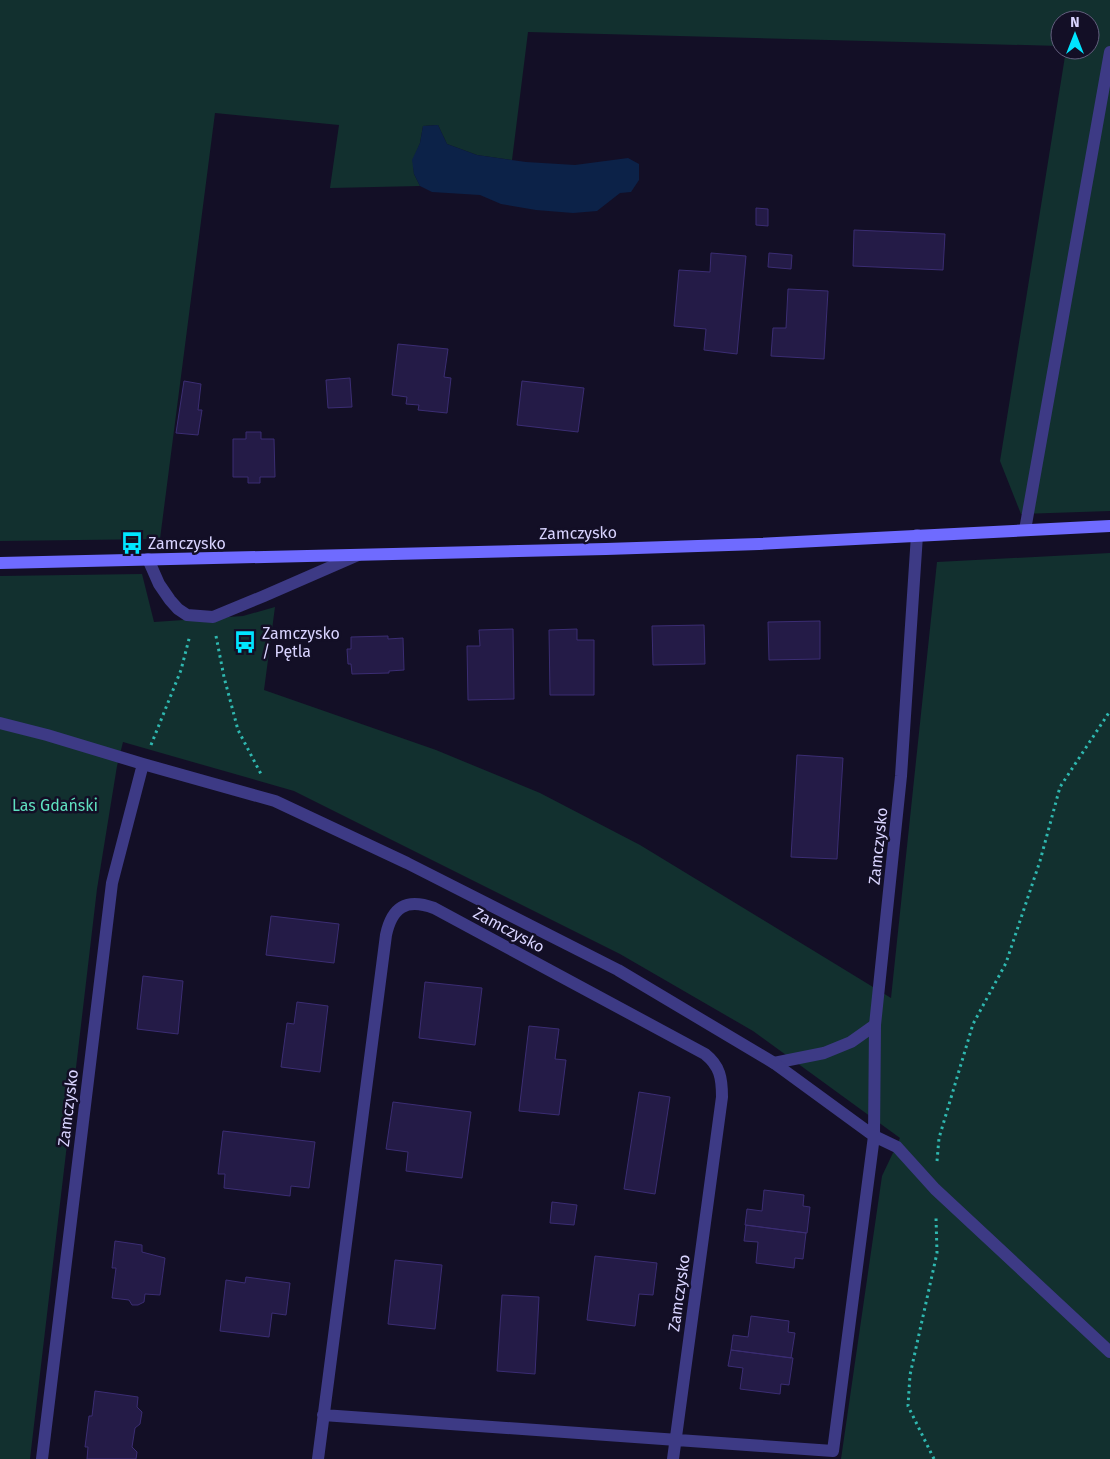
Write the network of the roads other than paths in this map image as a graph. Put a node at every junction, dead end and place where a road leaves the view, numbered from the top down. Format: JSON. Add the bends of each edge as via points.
{"nodes":[{"id":1,"x":1110,"y":52,"type":"edge"},
{"id":2,"x":1110,"y":526,"type":"edge"},
{"id":3,"x":1025,"y":530,"type":"junction"},
{"id":4,"x":918,"y":535,"type":"junction"},
{"id":5,"x":358,"y":555,"type":"junction"},
{"id":6,"x":148,"y":559,"type":"junction"},
{"id":7,"x":0,"y":563,"type":"edge"},
{"id":8,"x":0,"y":723,"type":"edge"},
{"id":9,"x":143,"y":764,"type":"junction"},
{"id":10,"x":875,"y":1025,"type":"junction"},
{"id":11,"x":774,"y":1063,"type":"junction"},
{"id":12,"x":874,"y":1136,"type":"junction"},
{"id":13,"x":1110,"y":1352,"type":"edge"},
{"id":14,"x":323,"y":1415,"type":"junction"},
{"id":15,"x":676,"y":1440,"type":"junction"},
{"id":16,"x":42,"y":1459,"type":"edge"},
{"id":17,"x":318,"y":1459,"type":"edge"},
{"id":18,"x":674,"y":1459,"type":"edge"}],
"edges":[{"from":1,"to":3,"type":"street"},
{"from":2,"to":3,"type":"street","name":"Zamczysko"},
{"from":3,"to":4,"type":"street","name":"Zamczysko"},
{"from":4,"to":5,"type":"street","name":"Zamczysko","via":[[730,545]]},
{"from":4,"to":10,"type":"street","name":"Zamczysko","via":[[901,776]]},
{"from":5,"to":6,"type":"street","name":"Zamczysko"},
{"from":5,"to":6,"type":"street","via":[[213,616],[187,615],[178,609],[159,584]]},
{"from":6,"to":7,"type":"street","name":"Zamczysko"},
{"from":8,"to":9,"type":"street"},
{"from":9,"to":11,"type":"street","via":[[274,801],[407,863],[618,970]]},
{"from":9,"to":16,"type":"street","name":"Zamczysko","via":[[112,884]]},
{"from":10,"to":11,"type":"street","via":[[851,1042],[824,1053]]},
{"from":10,"to":12,"type":"street","name":"Zamczysko"},
{"from":11,"to":12,"type":"street"},
{"from":12,"to":13,"type":"street","via":[[897,1147],[935,1189]]},
{"from":12,"to":15,"type":"street","name":"Zamczysko","via":[[833,1451]]},
{"from":14,"to":15,"type":"street","name":"Zamczysko"},
{"from":14,"to":15,"type":"street","name":"Zamczysko","via":[[386,935],[397,910],[418,904],[434,908],[705,1054],[718,1069],[722,1097]]},
{"from":14,"to":17,"type":"street","name":"Zamczysko"},
{"from":15,"to":18,"type":"street","name":"Zamczysko"}]}
